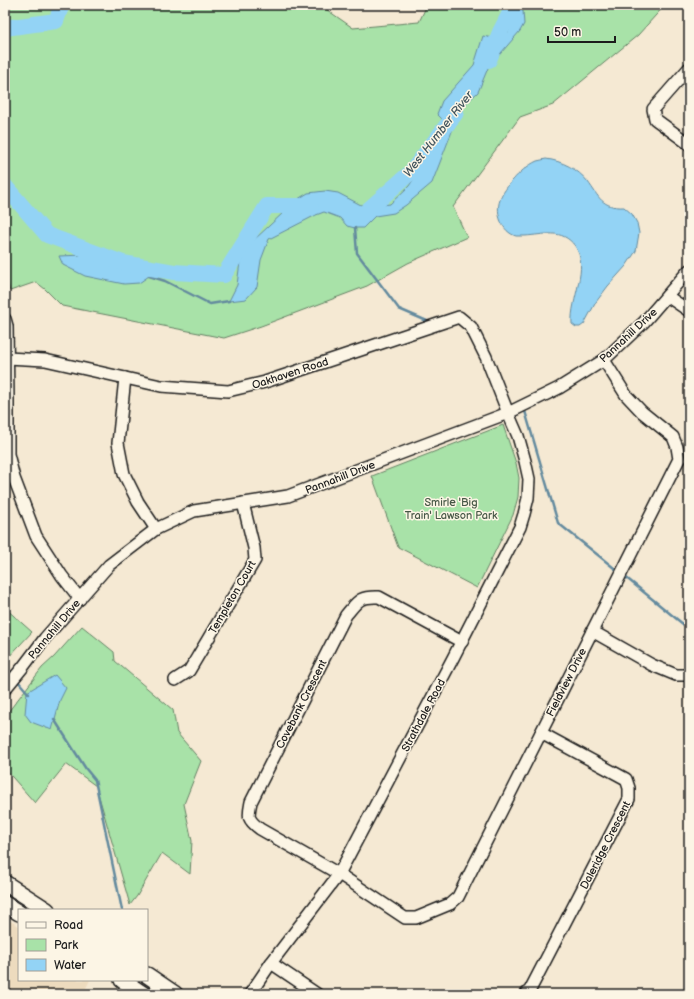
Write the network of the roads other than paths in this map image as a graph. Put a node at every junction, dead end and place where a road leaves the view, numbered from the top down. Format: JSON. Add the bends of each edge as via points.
{"nodes":[{"id":1,"x":689,"y":68,"type":"edge"},
{"id":2,"x":689,"y":144,"type":"edge"},
{"id":3,"x":689,"y":270,"type":"edge"},
{"id":4,"x":667,"y":296,"type":"junction"},
{"id":5,"x":689,"y":310,"type":"edge"},
{"id":6,"x":5,"y":319,"type":"edge"},
{"id":7,"x":7,"y":358,"type":"junction"},
{"id":8,"x":604,"y":360,"type":"junction"},
{"id":9,"x":125,"y":378,"type":"junction"},
{"id":10,"x":508,"y":413,"type":"junction"},
{"id":11,"x":6,"y":454,"type":"edge"},
{"id":12,"x":242,"y":503,"type":"junction"},
{"id":13,"x":156,"y":529,"type":"junction"},
{"id":14,"x":80,"y":599,"type":"junction"},
{"id":15,"x":592,"y":631,"type":"junction"},
{"id":16,"x":462,"y":642,"type":"junction"},
{"id":17,"x":689,"y":672,"type":"edge"},
{"id":18,"x":175,"y":680,"type":"dead end"},
{"id":19,"x":5,"y":690,"type":"edge"},
{"id":20,"x":541,"y":733,"type":"junction"},
{"id":21,"x":339,"y":874,"type":"junction"},
{"id":22,"x":5,"y":883,"type":"edge"},
{"id":23,"x":5,"y":904,"type":"edge"},
{"id":24,"x":45,"y":909,"type":"edge"},
{"id":25,"x":18,"y":912,"type":"edge"},
{"id":26,"x":271,"y":963,"type":"junction"},
{"id":27,"x":148,"y":977,"type":"edge"},
{"id":28,"x":124,"y":981,"type":"edge"},
{"id":29,"x":143,"y":994,"type":"edge"},
{"id":30,"x":175,"y":994,"type":"edge"},
{"id":31,"x":250,"y":994,"type":"edge"},
{"id":32,"x":317,"y":994,"type":"edge"},
{"id":33,"x":526,"y":994,"type":"edge"}],
"edges":[{"from":1,"to":2,"type":"street","via":[[653,109],[655,119]]},
{"from":3,"to":4,"type":"street","name":"Pannahill Drive"},
{"from":4,"to":5,"type":"street"},
{"from":4,"to":8,"type":"street","name":"Pannahill Drive"},
{"from":6,"to":7,"type":"street"},
{"from":7,"to":9,"type":"street","name":"Oakhaven Road","via":[[45,360]]},
{"from":7,"to":11,"type":"street"},
{"from":8,"to":10,"type":"street","name":"Pannahill Drive","via":[[559,388]]},
{"from":8,"to":15,"type":"street","name":"Fieldview Drive","via":[[626,395],[642,412],[673,437],[679,458]]},
{"from":9,"to":10,"type":"street","name":"Oakhaven Road","via":[[161,386],[228,391],[265,382],[459,317],[471,326]]},
{"from":9,"to":13,"type":"street","via":[[118,443],[124,474]]},
{"from":10,"to":12,"type":"street","name":"Pannahill Drive","via":[[288,496]]},
{"from":10,"to":16,"type":"street","name":"Strathdale Road","via":[[518,436],[529,479],[528,498],[520,527]]},
{"from":11,"to":14,"type":"street","via":[[36,536]]},
{"from":12,"to":13,"type":"street","name":"Pannahill Drive","via":[[194,511]]},
{"from":12,"to":18,"type":"street","name":"Templeton Court","via":[[254,548],[254,560],[189,671]]},
{"from":13,"to":14,"type":"street","name":"Pannahill Drive","via":[[109,565]]},
{"from":14,"to":19,"type":"street","name":"Pannahill Drive","via":[[45,638]]},
{"from":15,"to":17,"type":"street","via":[[652,665],[676,675],[685,675]]},
{"from":15,"to":20,"type":"street","name":"Fieldview Drive"},
{"from":16,"to":21,"type":"street","name":"Strathdale Road"},
{"from":16,"to":21,"type":"street","name":"Covebank Crescent","via":[[379,597],[367,597],[358,601],[346,615],[251,802],[248,815],[253,824],[260,829]]},
{"from":20,"to":21,"type":"street","name":"Fieldview Drive","via":[[458,897],[450,904],[416,918],[405,918]]},
{"from":20,"to":33,"type":"street","name":"Daleridge Crescent","via":[[626,779],[629,798]]},
{"from":21,"to":26,"type":"street","name":"Strathdale Road"},
{"from":22,"to":24,"type":"main road"},
{"from":23,"to":25,"type":"main road"},
{"from":26,"to":31,"type":"street","name":"Strathdale Road"},
{"from":26,"to":32,"type":"street"},
{"from":27,"to":30,"type":"main road"},
{"from":28,"to":29,"type":"main road"}]}
